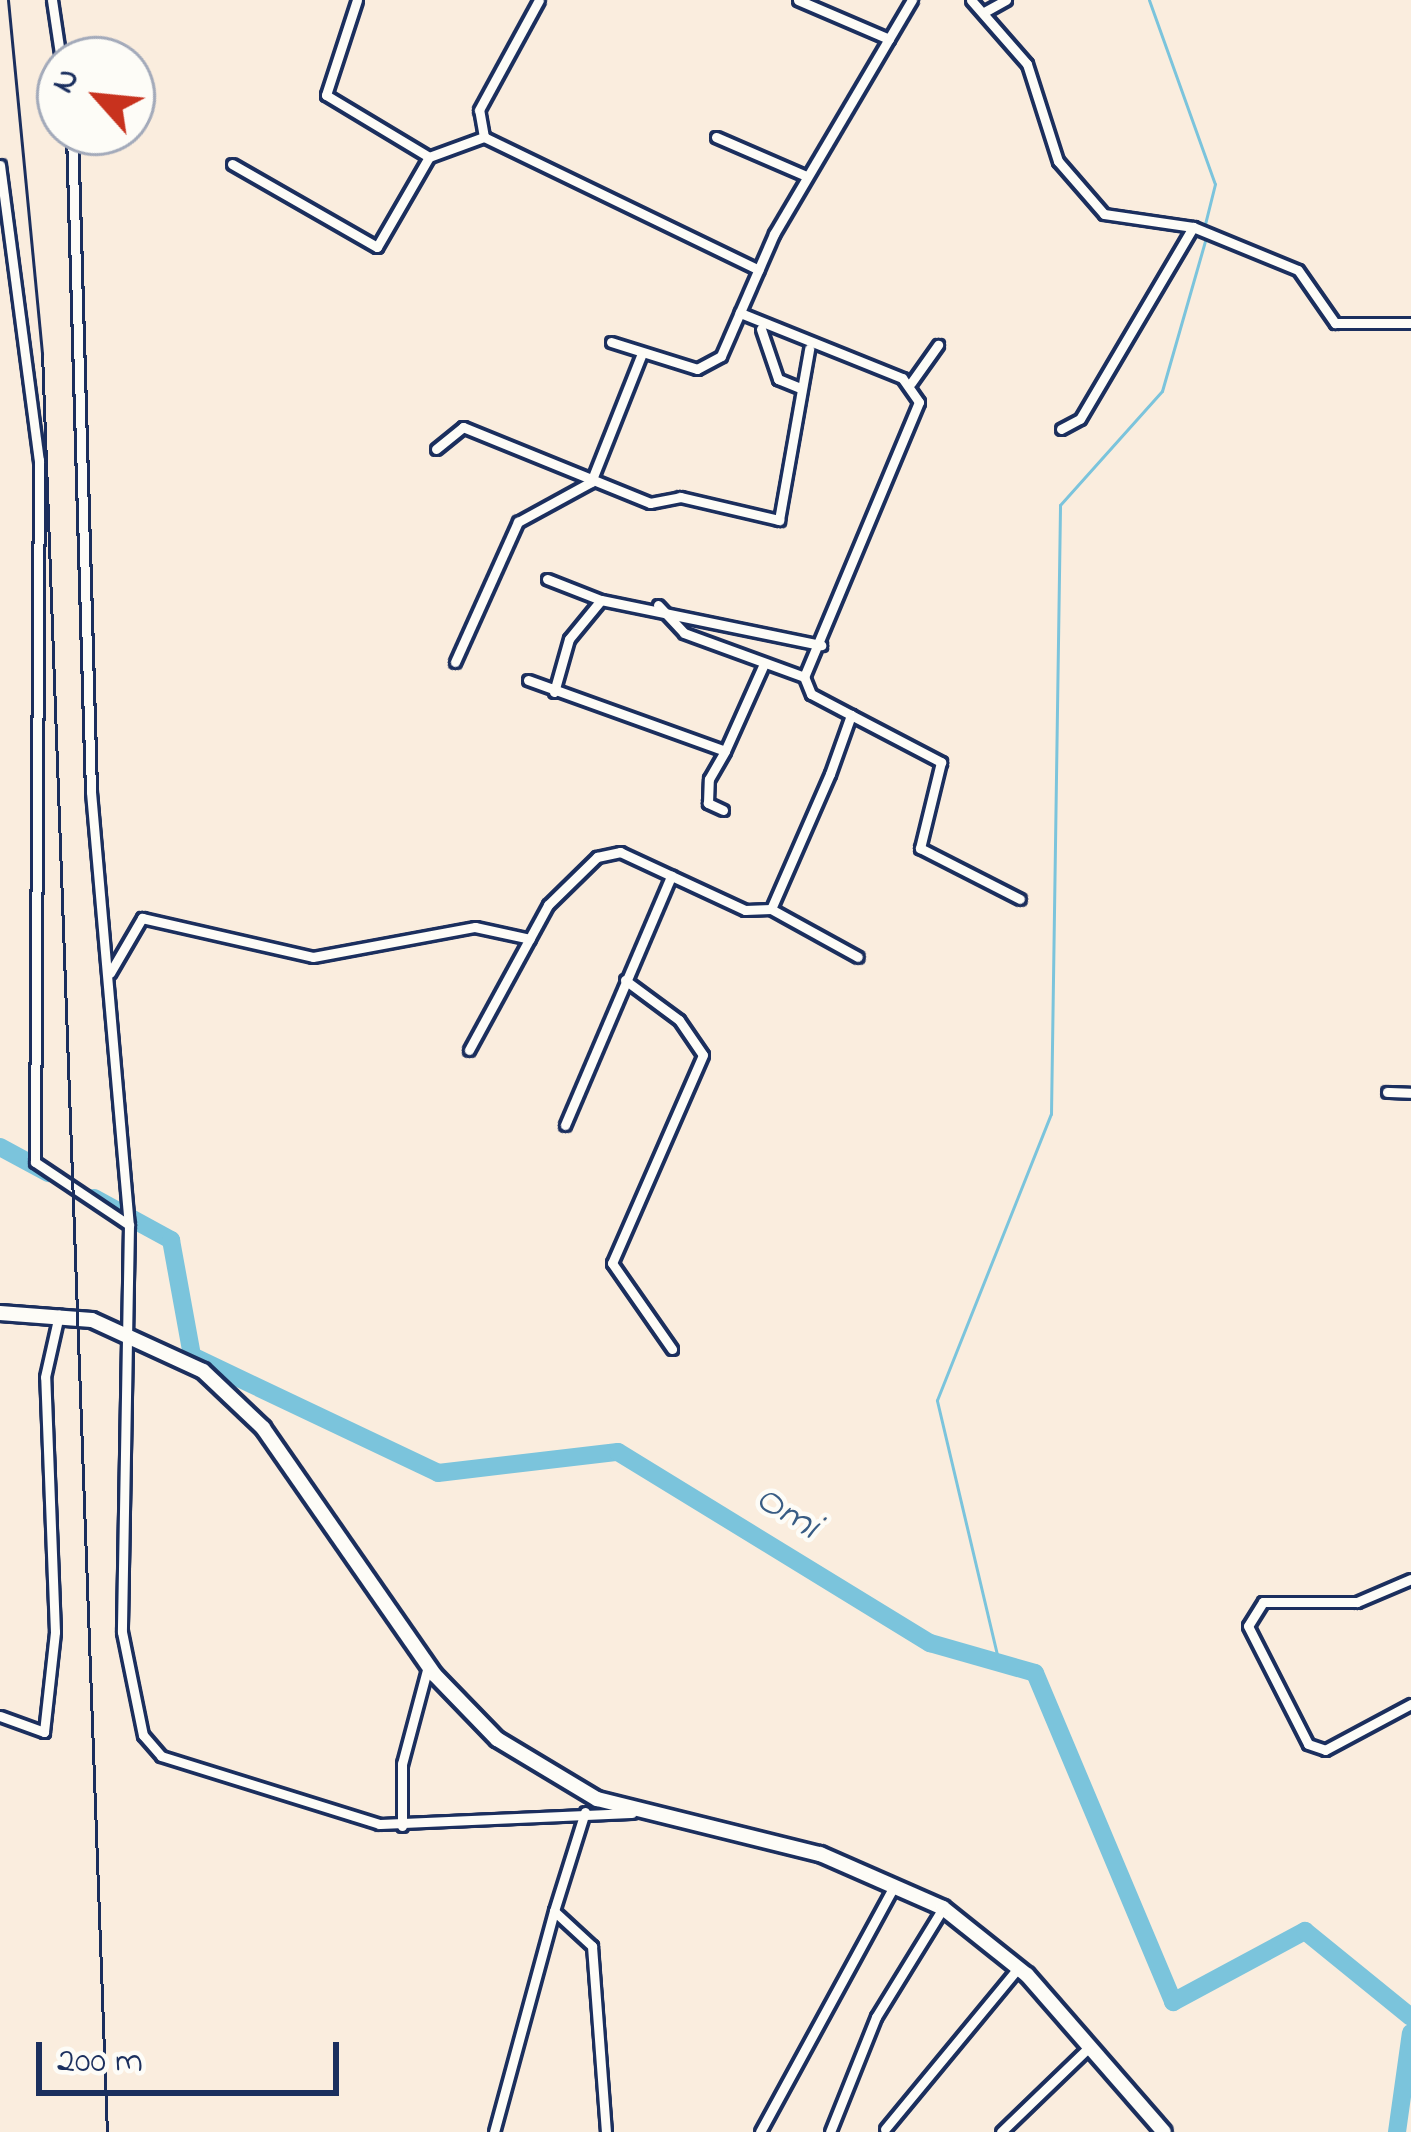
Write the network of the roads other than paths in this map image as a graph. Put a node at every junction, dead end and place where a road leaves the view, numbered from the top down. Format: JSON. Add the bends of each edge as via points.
{"nodes":[{"id":1,"x":52,"y":0,"type":"edge"},
{"id":2,"x":357,"y":0,"type":"edge"},
{"id":3,"x":538,"y":0,"type":"edge"},
{"id":4,"x":798,"y":0,"type":"edge"},
{"id":5,"x":912,"y":0,"type":"edge"},
{"id":6,"x":971,"y":0,"type":"edge"},
{"id":7,"x":1006,"y":0,"type":"edge"},
{"id":8,"x":986,"y":11,"type":"junction"},
{"id":9,"x":57,"y":36,"type":"edge"},
{"id":10,"x":889,"y":39,"type":"junction"},
{"id":11,"x":484,"y":137,"type":"junction"},
{"id":12,"x":716,"y":137,"type":"dead end"},
{"id":13,"x":73,"y":156,"type":"edge"},
{"id":14,"x":429,"y":157,"type":"junction"},
{"id":15,"x":232,"y":164,"type":"dead end"},
{"id":16,"x":0,"y":165,"type":"edge"},
{"id":17,"x":806,"y":176,"type":"junction"},
{"id":18,"x":1193,"y":227,"type":"junction"},
{"id":19,"x":759,"y":270,"type":"junction"},
{"id":20,"x":740,"y":313,"type":"junction"},
{"id":21,"x":1411,"y":323,"type":"edge"},
{"id":22,"x":761,"y":329,"type":"junction"},
{"id":23,"x":610,"y":342,"type":"dead end"},
{"id":24,"x":938,"y":345,"type":"dead end"},
{"id":25,"x":808,"y":349,"type":"junction"},
{"id":26,"x":642,"y":353,"type":"junction"},
{"id":27,"x":910,"y":383,"type":"junction"},
{"id":28,"x":800,"y":388,"type":"junction"},
{"id":29,"x":1061,"y":428,"type":"dead end"},
{"id":30,"x":436,"y":449,"type":"dead end"},
{"id":31,"x":591,"y":482,"type":"junction"},
{"id":32,"x":547,"y":579,"type":"dead end"},
{"id":33,"x":601,"y":600,"type":"junction"},
{"id":34,"x":658,"y":605,"type":"junction"},
{"id":35,"x":821,"y":644,"type":"junction"},
{"id":36,"x":455,"y":662,"type":"dead end"},
{"id":37,"x":763,"y":666,"type":"junction"},
{"id":38,"x":804,"y":677,"type":"junction"},
{"id":39,"x":528,"y":680,"type":"dead end"},
{"id":40,"x":554,"y":692,"type":"junction"},
{"id":41,"x":850,"y":715,"type":"junction"},
{"id":42,"x":725,"y":751,"type":"junction"},
{"id":43,"x":722,"y":810,"type":"dead end"},
{"id":44,"x":671,"y":876,"type":"junction"},
{"id":45,"x":1021,"y":898,"type":"dead end"},
{"id":46,"x":771,"y":909,"type":"junction"},
{"id":47,"x":530,"y":939,"type":"junction"},
{"id":48,"x":858,"y":957,"type":"dead end"},
{"id":49,"x":110,"y":975,"type":"junction"},
{"id":50,"x":625,"y":980,"type":"junction"},
{"id":51,"x":469,"y":1050,"type":"dead end"},
{"id":52,"x":1387,"y":1092,"type":"dead end"},
{"id":53,"x":1411,"y":1093,"type":"edge"},
{"id":54,"x":566,"y":1125,"type":"dead end"},
{"id":55,"x":129,"y":1225,"type":"junction"},
{"id":56,"x":0,"y":1313,"type":"edge"},
{"id":57,"x":59,"y":1315,"type":"junction"},
{"id":58,"x":121,"y":1329,"type":"junction"},
{"id":59,"x":672,"y":1348,"type":"dead end"},
{"id":60,"x":1411,"y":1579,"type":"edge"},
{"id":61,"x":426,"y":1662,"type":"junction"},
{"id":62,"x":1411,"y":1704,"type":"edge"},
{"id":63,"x":0,"y":1716,"type":"edge"},
{"id":64,"x":585,"y":1812,"type":"junction"},
{"id":65,"x":643,"y":1814,"type":"junction"},
{"id":66,"x":402,"y":1826,"type":"junction"},
{"id":67,"x":894,"y":1886,"type":"junction"},
{"id":68,"x":943,"y":1908,"type":"junction"},
{"id":69,"x":554,"y":1911,"type":"junction"},
{"id":70,"x":1018,"y":1967,"type":"junction"},
{"id":71,"x":1087,"y":2049,"type":"junction"},
{"id":72,"x":885,"y":2129,"type":"edge"},
{"id":73,"x":494,"y":2132,"type":"edge"},
{"id":74,"x":606,"y":2132,"type":"edge"},
{"id":75,"x":760,"y":2132,"type":"edge"},
{"id":76,"x":830,"y":2132,"type":"edge"},
{"id":77,"x":1000,"y":2132,"type":"edge"},
{"id":78,"x":1165,"y":2132,"type":"edge"}],
"edges":[{"from":1,"to":9,"type":"street"},
{"from":2,"to":14,"type":"street","via":[[322,90]]},
{"from":3,"to":11,"type":"street","via":[[479,110]]},
{"from":4,"to":10,"type":"street"},
{"from":5,"to":10,"type":"street"},
{"from":6,"to":8,"type":"street"},
{"from":7,"to":8,"type":"street"},
{"from":8,"to":18,"type":"street","via":[[1027,64],[1058,161],[1091,204],[1123,223]]},
{"from":10,"to":17,"type":"street"},
{"from":11,"to":14,"type":"street"},
{"from":11,"to":19,"type":"street"},
{"from":12,"to":17,"type":"street"},
{"from":13,"to":49,"type":"street","via":[[91,792]]},
{"from":14,"to":15,"type":"street","via":[[377,247]]},
{"from":16,"to":55,"type":"street","via":[[39,460],[35,1162]]},
{"from":17,"to":19,"type":"street"},
{"from":18,"to":21,"type":"street","via":[[1298,270],[1335,323]]},
{"from":18,"to":29,"type":"street","via":[[1080,419]]},
{"from":19,"to":20,"type":"street"},
{"from":20,"to":22,"type":"street"},
{"from":20,"to":26,"type":"street","via":[[710,368]]},
{"from":22,"to":25,"type":"street"},
{"from":22,"to":28,"type":"street","via":[[778,379]]},
{"from":23,"to":26,"type":"street"},
{"from":24,"to":27,"type":"street"},
{"from":25,"to":27,"type":"street"},
{"from":25,"to":28,"type":"street"},
{"from":26,"to":31,"type":"street"},
{"from":27,"to":35,"type":"street","via":[[917,417]]},
{"from":28,"to":31,"type":"street","via":[[779,520],[680,497],[650,503]]},
{"from":30,"to":31,"type":"street","via":[[464,427]]},
{"from":31,"to":36,"type":"street","via":[[518,522]]},
{"from":32,"to":33,"type":"street"},
{"from":33,"to":34,"type":"street"},
{"from":33,"to":40,"type":"street","via":[[569,639]]},
{"from":34,"to":35,"type":"street"},
{"from":34,"to":37,"type":"street","via":[[684,633]]},
{"from":35,"to":38,"type":"street"},
{"from":37,"to":38,"type":"street"},
{"from":37,"to":42,"type":"street"},
{"from":38,"to":41,"type":"street","via":[[806,691]]},
{"from":39,"to":40,"type":"street"},
{"from":40,"to":42,"type":"street"},
{"from":41,"to":45,"type":"street","via":[[941,762],[920,848]]},
{"from":41,"to":46,"type":"street"},
{"from":42,"to":43,"type":"street","via":[[708,803]]},
{"from":44,"to":46,"type":"street","via":[[745,910]]},
{"from":44,"to":47,"type":"street","via":[[606,852]]},
{"from":44,"to":50,"type":"street"},
{"from":46,"to":48,"type":"street"},
{"from":47,"to":49,"type":"street","via":[[476,927],[313,957],[142,918]]},
{"from":47,"to":51,"type":"street"},
{"from":49,"to":55,"type":"street"},
{"from":50,"to":54,"type":"street"},
{"from":50,"to":59,"type":"street","via":[[679,1020],[704,1055],[612,1263]]},
{"from":52,"to":53,"type":"street"},
{"from":55,"to":58,"type":"street"},
{"from":56,"to":57,"type":"main road"},
{"from":57,"to":58,"type":"main road"},
{"from":57,"to":63,"type":"street","via":[[45,1376],[55,1632],[44,1732]]},
{"from":58,"to":61,"type":"main road","via":[[186,1360],[249,1412]]},
{"from":58,"to":66,"type":"street","via":[[122,1632],[149,1748]]},
{"from":60,"to":62,"type":"street","via":[[1357,1602],[1263,1602],[1248,1626],[1308,1744],[1325,1750]]},
{"from":61,"to":65,"type":"main road","via":[[514,1753]]},
{"from":61,"to":66,"type":"street","via":[[402,1764]]},
{"from":64,"to":65,"type":"street"},
{"from":64,"to":66,"type":"street"},
{"from":64,"to":69,"type":"street"},
{"from":65,"to":67,"type":"main road","via":[[730,1827]]},
{"from":67,"to":68,"type":"main road"},
{"from":67,"to":75,"type":"street"},
{"from":68,"to":70,"type":"main road"},
{"from":68,"to":76,"type":"street","via":[[876,2018]]},
{"from":69,"to":73,"type":"street"},
{"from":69,"to":74,"type":"street","via":[[592,1946]]},
{"from":70,"to":71,"type":"main road"},
{"from":70,"to":72,"type":"street"},
{"from":71,"to":77,"type":"street"},
{"from":71,"to":78,"type":"main road"}]}
